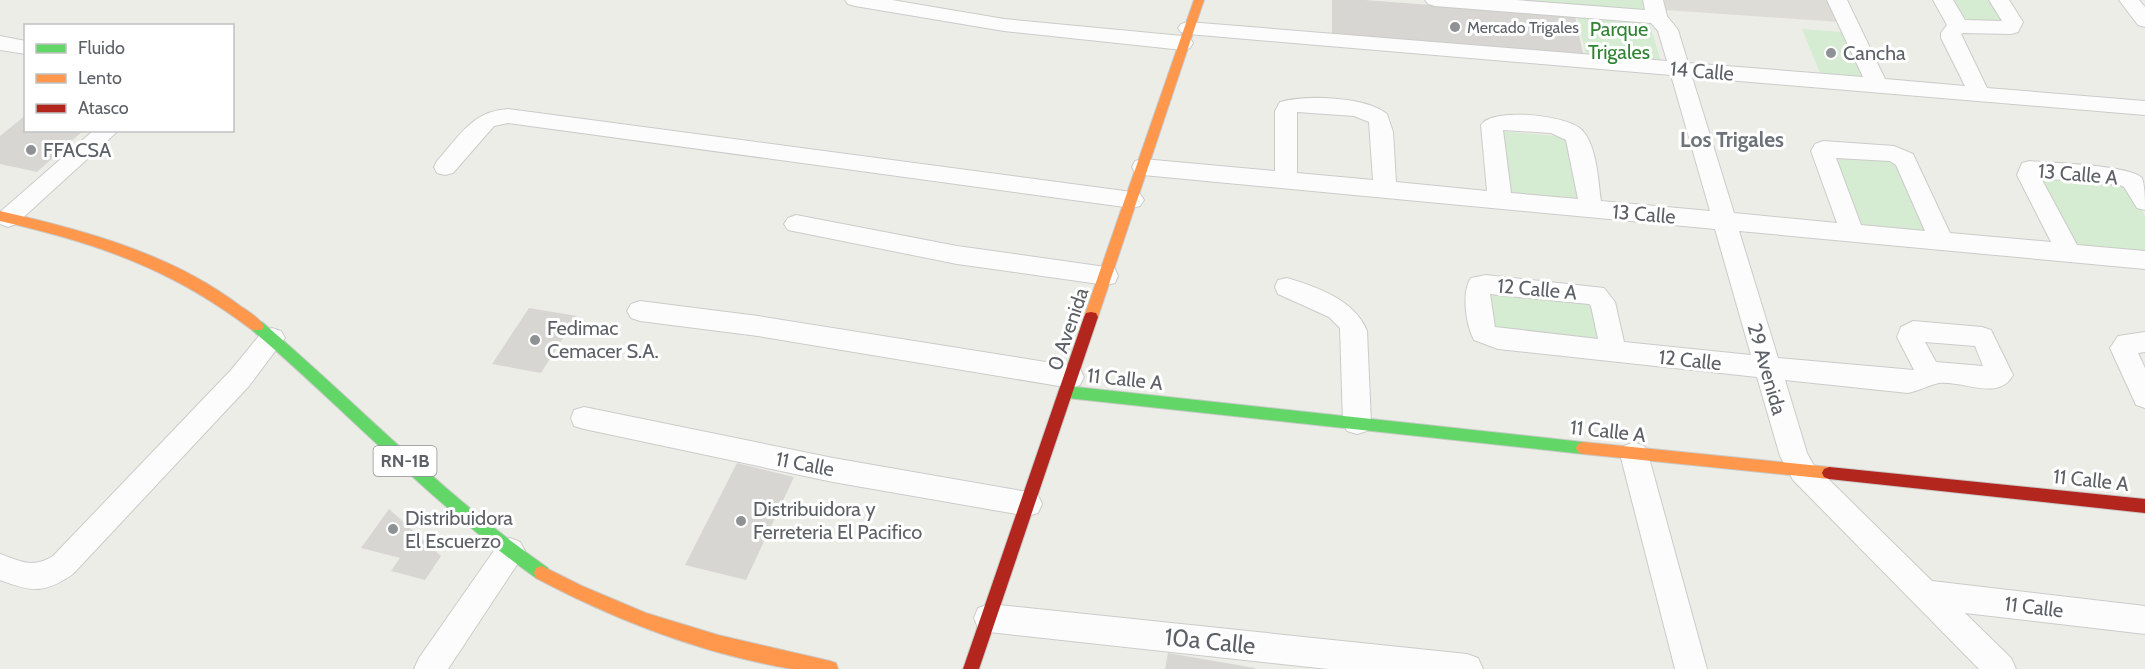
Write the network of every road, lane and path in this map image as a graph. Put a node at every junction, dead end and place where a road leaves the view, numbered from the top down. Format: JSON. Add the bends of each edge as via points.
{"nodes":[{"id":1,"x":855,"y":0,"type":"edge"},
{"id":2,"x":1199,"y":0,"type":"edge"},
{"id":3,"x":1435,"y":0,"type":"edge"},
{"id":4,"x":1837,"y":0,"type":"edge"},
{"id":5,"x":1943,"y":0,"type":"edge"},
{"id":6,"x":2000,"y":0,"type":"edge"},
{"id":7,"x":2129,"y":0,"type":"edge"},
{"id":8,"x":1476,"y":2,"type":"edge"},
{"id":9,"x":1655,"y":8,"type":"edge"},
{"id":10,"x":2145,"y":21,"type":"edge"},
{"id":11,"x":1958,"y":26,"type":"junction"},
{"id":12,"x":1186,"y":36,"type":"junction"},
{"id":13,"x":0,"y":43,"type":"edge"},
{"id":14,"x":24,"y":48,"type":"edge"},
{"id":15,"x":1680,"y":69,"type":"junction"},
{"id":16,"x":1878,"y":86,"type":"junction"},
{"id":17,"x":1981,"y":96,"type":"junction"},
{"id":18,"x":2145,"y":108,"type":"edge"},
{"id":19,"x":106,"y":132,"type":"edge"},
{"id":20,"x":445,"y":167,"type":"dead end"},
{"id":21,"x":1143,"y":167,"type":"junction"},
{"id":22,"x":1286,"y":181,"type":"junction"},
{"id":23,"x":1385,"y":190,"type":"junction"},
{"id":24,"x":1132,"y":200,"type":"junction"},
{"id":25,"x":1500,"y":201,"type":"junction"},
{"id":26,"x":2145,"y":202,"type":"edge"},
{"id":27,"x":1592,"y":209,"type":"junction"},
{"id":28,"x":4,"y":217,"type":"edge"},
{"id":29,"x":1723,"y":221,"type":"junction"},
{"id":30,"x":796,"y":224,"type":"dead end"},
{"id":31,"x":1853,"y":234,"type":"junction"},
{"id":32,"x":1941,"y":241,"type":"junction"},
{"id":33,"x":2069,"y":253,"type":"junction"},
{"id":34,"x":2145,"y":260,"type":"edge"},
{"id":35,"x":1106,"y":276,"type":"junction"},
{"id":36,"x":1287,"y":287,"type":"dead end"},
{"id":37,"x":640,"y":311,"type":"dead end"},
{"id":38,"x":1486,"y":335,"type":"joint"},
{"id":39,"x":272,"y":338,"type":"junction"},
{"id":40,"x":2135,"y":343,"type":"edge"},
{"id":41,"x":1613,"y":352,"type":"junction"},
{"id":42,"x":1767,"y":368,"type":"junction"},
{"id":43,"x":1929,"y":374,"type":"junction"},
{"id":44,"x":1069,"y":385,"type":"junction"},
{"id":45,"x":2145,"y":397,"type":"edge"},
{"id":46,"x":584,"y":418,"type":"dead end"},
{"id":47,"x":1357,"y":423,"type":"junction"},
{"id":48,"x":1634,"y":454,"type":"junction"},
{"id":49,"x":1803,"y":472,"type":"junction"},
{"id":50,"x":1028,"y":504,"type":"junction"},
{"id":51,"x":2145,"y":506,"type":"edge"},
{"id":52,"x":510,"y":551,"type":"junction"},
{"id":53,"x":0,"y":567,"type":"edge"},
{"id":54,"x":1924,"y":594,"type":"junction"},
{"id":55,"x":989,"y":618,"type":"junction"},
{"id":56,"x":2145,"y":620,"type":"edge"},
{"id":57,"x":430,"y":669,"type":"edge"},
{"id":58,"x":830,"y":669,"type":"edge"},
{"id":59,"x":970,"y":669,"type":"edge"},
{"id":60,"x":1467,"y":669,"type":"edge"},
{"id":61,"x":1691,"y":669,"type":"edge"},
{"id":62,"x":2000,"y":669,"type":"edge"}],
"edges":[{"from":1,"to":12,"type":"street","name":"14 Calle","via":[[1014,26]]},
{"from":2,"to":12,"type":"main road","name":"0 Avenida"},
{"from":3,"to":8,"type":"street"},
{"from":4,"to":16,"type":"street"},
{"from":5,"to":11,"type":"street"},
{"from":6,"to":11,"type":"street","via":[[2013,22],[2011,28]]},
{"from":7,"to":10,"type":"street"},
{"from":8,"to":9,"type":"street"},
{"from":9,"to":15,"type":"street","name":"29 Avenida","via":[[1668,30]]},
{"from":11,"to":17,"type":"street","via":[[1951,38]]},
{"from":12,"to":15,"type":"street","name":"14 Calle"},
{"from":12,"to":21,"type":"main road","name":"0 Avenida"},
{"from":13,"to":14,"type":"street"},
{"from":15,"to":16,"type":"street","name":"14 Calle"},
{"from":15,"to":29,"type":"street","name":"29 Avenida"},
{"from":16,"to":17,"type":"street","name":"14 Calle"},
{"from":17,"to":18,"type":"street","name":"14 Calle"},
{"from":19,"to":28,"type":"street"},
{"from":20,"to":24,"type":"street","via":[[486,121],[508,116]]},
{"from":21,"to":22,"type":"street","name":"13 Calle"},
{"from":21,"to":24,"type":"main road","name":"0 Avenida"},
{"from":22,"to":23,"type":"street","name":"13 Calle"},
{"from":22,"to":23,"type":"street","via":[[1288,107],[1354,109],[1373,114],[1381,124]]},
{"from":23,"to":25,"type":"street","name":"13 Calle"},
{"from":24,"to":35,"type":"main road","name":"0 Avenida"},
{"from":25,"to":27,"type":"street","name":"13 Calle"},
{"from":25,"to":27,"type":"street","via":[[1493,123],[1558,126],[1572,132],[1578,141]]},
{"from":26,"to":33,"type":"street","name":"13 Calle A","via":[[2128,178],[2029,170],[2028,175]]},
{"from":27,"to":29,"type":"street","name":"13 Calle"},
{"from":28,"to":39,"type":"main road","number":"RN-1B","via":[[87,237],[142,256],[206,288]]},
{"from":29,"to":31,"type":"street","name":"13 Calle"},
{"from":29,"to":42,"type":"street","name":"29 Avenida"},
{"from":30,"to":35,"type":"street","via":[[957,255]]},
{"from":31,"to":32,"type":"street","name":"13 Calle"},
{"from":31,"to":32,"type":"street","via":[[1822,151],[1826,149],[1900,156],[1909,164]]},
{"from":32,"to":33,"type":"street","name":"13 Calle"},
{"from":33,"to":34,"type":"street","name":"13 Calle"},
{"from":35,"to":44,"type":"main road","name":"0 Avenida"},
{"from":36,"to":47,"type":"street","via":[[1345,316],[1354,331]]},
{"from":37,"to":44,"type":"street","via":[[758,326]]},
{"from":38,"to":41,"type":"street","name":"12 Calle"},
{"from":38,"to":41,"type":"street","name":"12 Calle A","via":[[1482,330],[1478,287],[1486,284],[1592,294],[1603,302]]},
{"from":39,"to":52,"type":"main road","number":"RN-1B","via":[[416,471]]},
{"from":39,"to":53,"type":"street","via":[[240,378],[63,565],[40,578]]},
{"from":40,"to":45,"type":"street","via":[[2124,353]]},
{"from":41,"to":42,"type":"street","name":"12 Calle"},
{"from":42,"to":43,"type":"street","name":"12 Calle","via":[[1908,382]]},
{"from":42,"to":49,"type":"street","name":"29 Avenida","via":[[1787,439]]},
{"from":43,"to":43,"type":"street","name":"12 Calle","via":[[1910,337],[1916,330],[1982,337],[2000,377]]},
{"from":44,"to":47,"type":"main road","name":"11 Calle A"},
{"from":44,"to":50,"type":"main road","name":"0 Avenida"},
{"from":46,"to":50,"type":"street","name":"11 Calle","via":[[833,470]]},
{"from":47,"to":48,"type":"main road","name":"11 Calle A"},
{"from":48,"to":49,"type":"main road","name":"11 Calle A"},
{"from":48,"to":61,"type":"street"},
{"from":49,"to":51,"type":"main road","name":"11 Calle A"},
{"from":49,"to":54,"type":"street","name":"29 Avenida"},
{"from":50,"to":55,"type":"main road","name":"0 Avenida"},
{"from":52,"to":57,"type":"street"},
{"from":52,"to":58,"type":"main road","number":"RN-1B","via":[[577,593],[662,627]]},
{"from":54,"to":56,"type":"street","name":"11 Calle"},
{"from":54,"to":62,"type":"street","name":"29 Avenida"},
{"from":55,"to":59,"type":"main road","name":"0 Avenida"},
{"from":55,"to":60,"type":"street","name":"10a Calle"}]}
